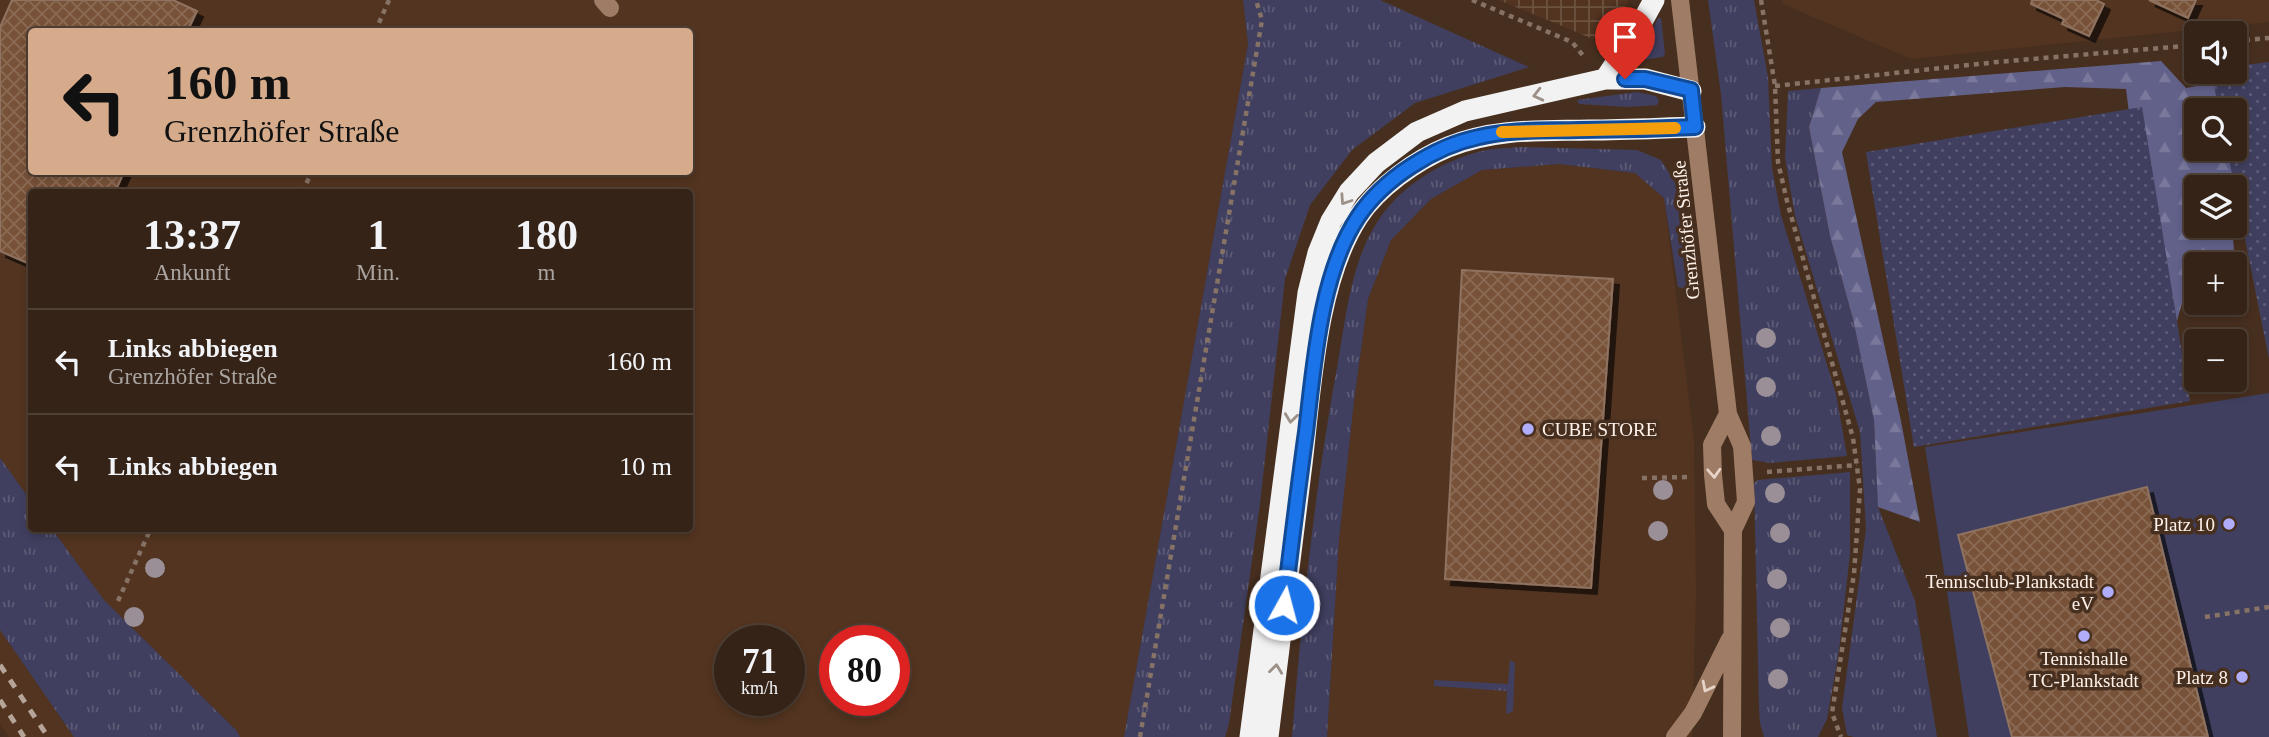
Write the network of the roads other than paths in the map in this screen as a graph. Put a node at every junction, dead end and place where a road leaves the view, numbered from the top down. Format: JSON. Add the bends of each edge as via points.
{"nodes":[{"id":1,"x":1654,"y":0,"type":"edge"},
{"id":2,"x":1680,"y":0,"type":"edge"},
{"id":3,"x":1605,"y":79,"type":"junction"},
{"id":4,"x":1691,"y":90,"type":"junction"},
{"id":5,"x":1695,"y":127,"type":"junction"},
{"id":6,"x":1728,"y":414,"type":"junction"},
{"id":7,"x":1734,"y":530,"type":"junction"},
{"id":8,"x":1734,"y":633,"type":"junction"},
{"id":9,"x":1250,"y":737,"type":"edge"},
{"id":10,"x":1268,"y":737,"type":"edge"},
{"id":11,"x":1675,"y":737,"type":"edge"},
{"id":12,"x":1732,"y":737,"type":"edge"}],
"edges":[{"from":1,"to":3,"type":"highway"},
{"from":2,"to":4,"type":"street","name":"Grenzhöfer Straße"},
{"from":3,"to":4,"type":"highway","via":[[1645,79]]},
{"from":3,"to":9,"type":"highway","one_way":true,"via":[[1465,111],[1417,132],[1376,163],[1349,192],[1331,221],[1308,293]]},
{"from":4,"to":5,"type":"street","name":"Grenzhöfer Straße"},
{"from":5,"to":6,"type":"street","name":"Grenzhöfer Straße"},
{"from":10,"to":5,"type":"highway","one_way":true,"via":[[1323,310],[1338,258],[1358,217],[1387,184],[1415,164],[1476,137],[1510,131]]},
{"from":6,"to":7,"type":"street","name":"Grenzhöfer Straße","via":[[1742,446],[1746,502]]},
{"from":6,"to":7,"type":"street","one_way":true,"via":[[1712,445],[1713,475],[1716,504]]},
{"from":7,"to":8,"type":"street","name":"Grenzhöfer Straße"},
{"from":8,"to":11,"type":"street","one_way":true,"via":[[1693,713]]},
{"from":8,"to":12,"type":"street","name":"Grenzhöfer Straße"}]}
